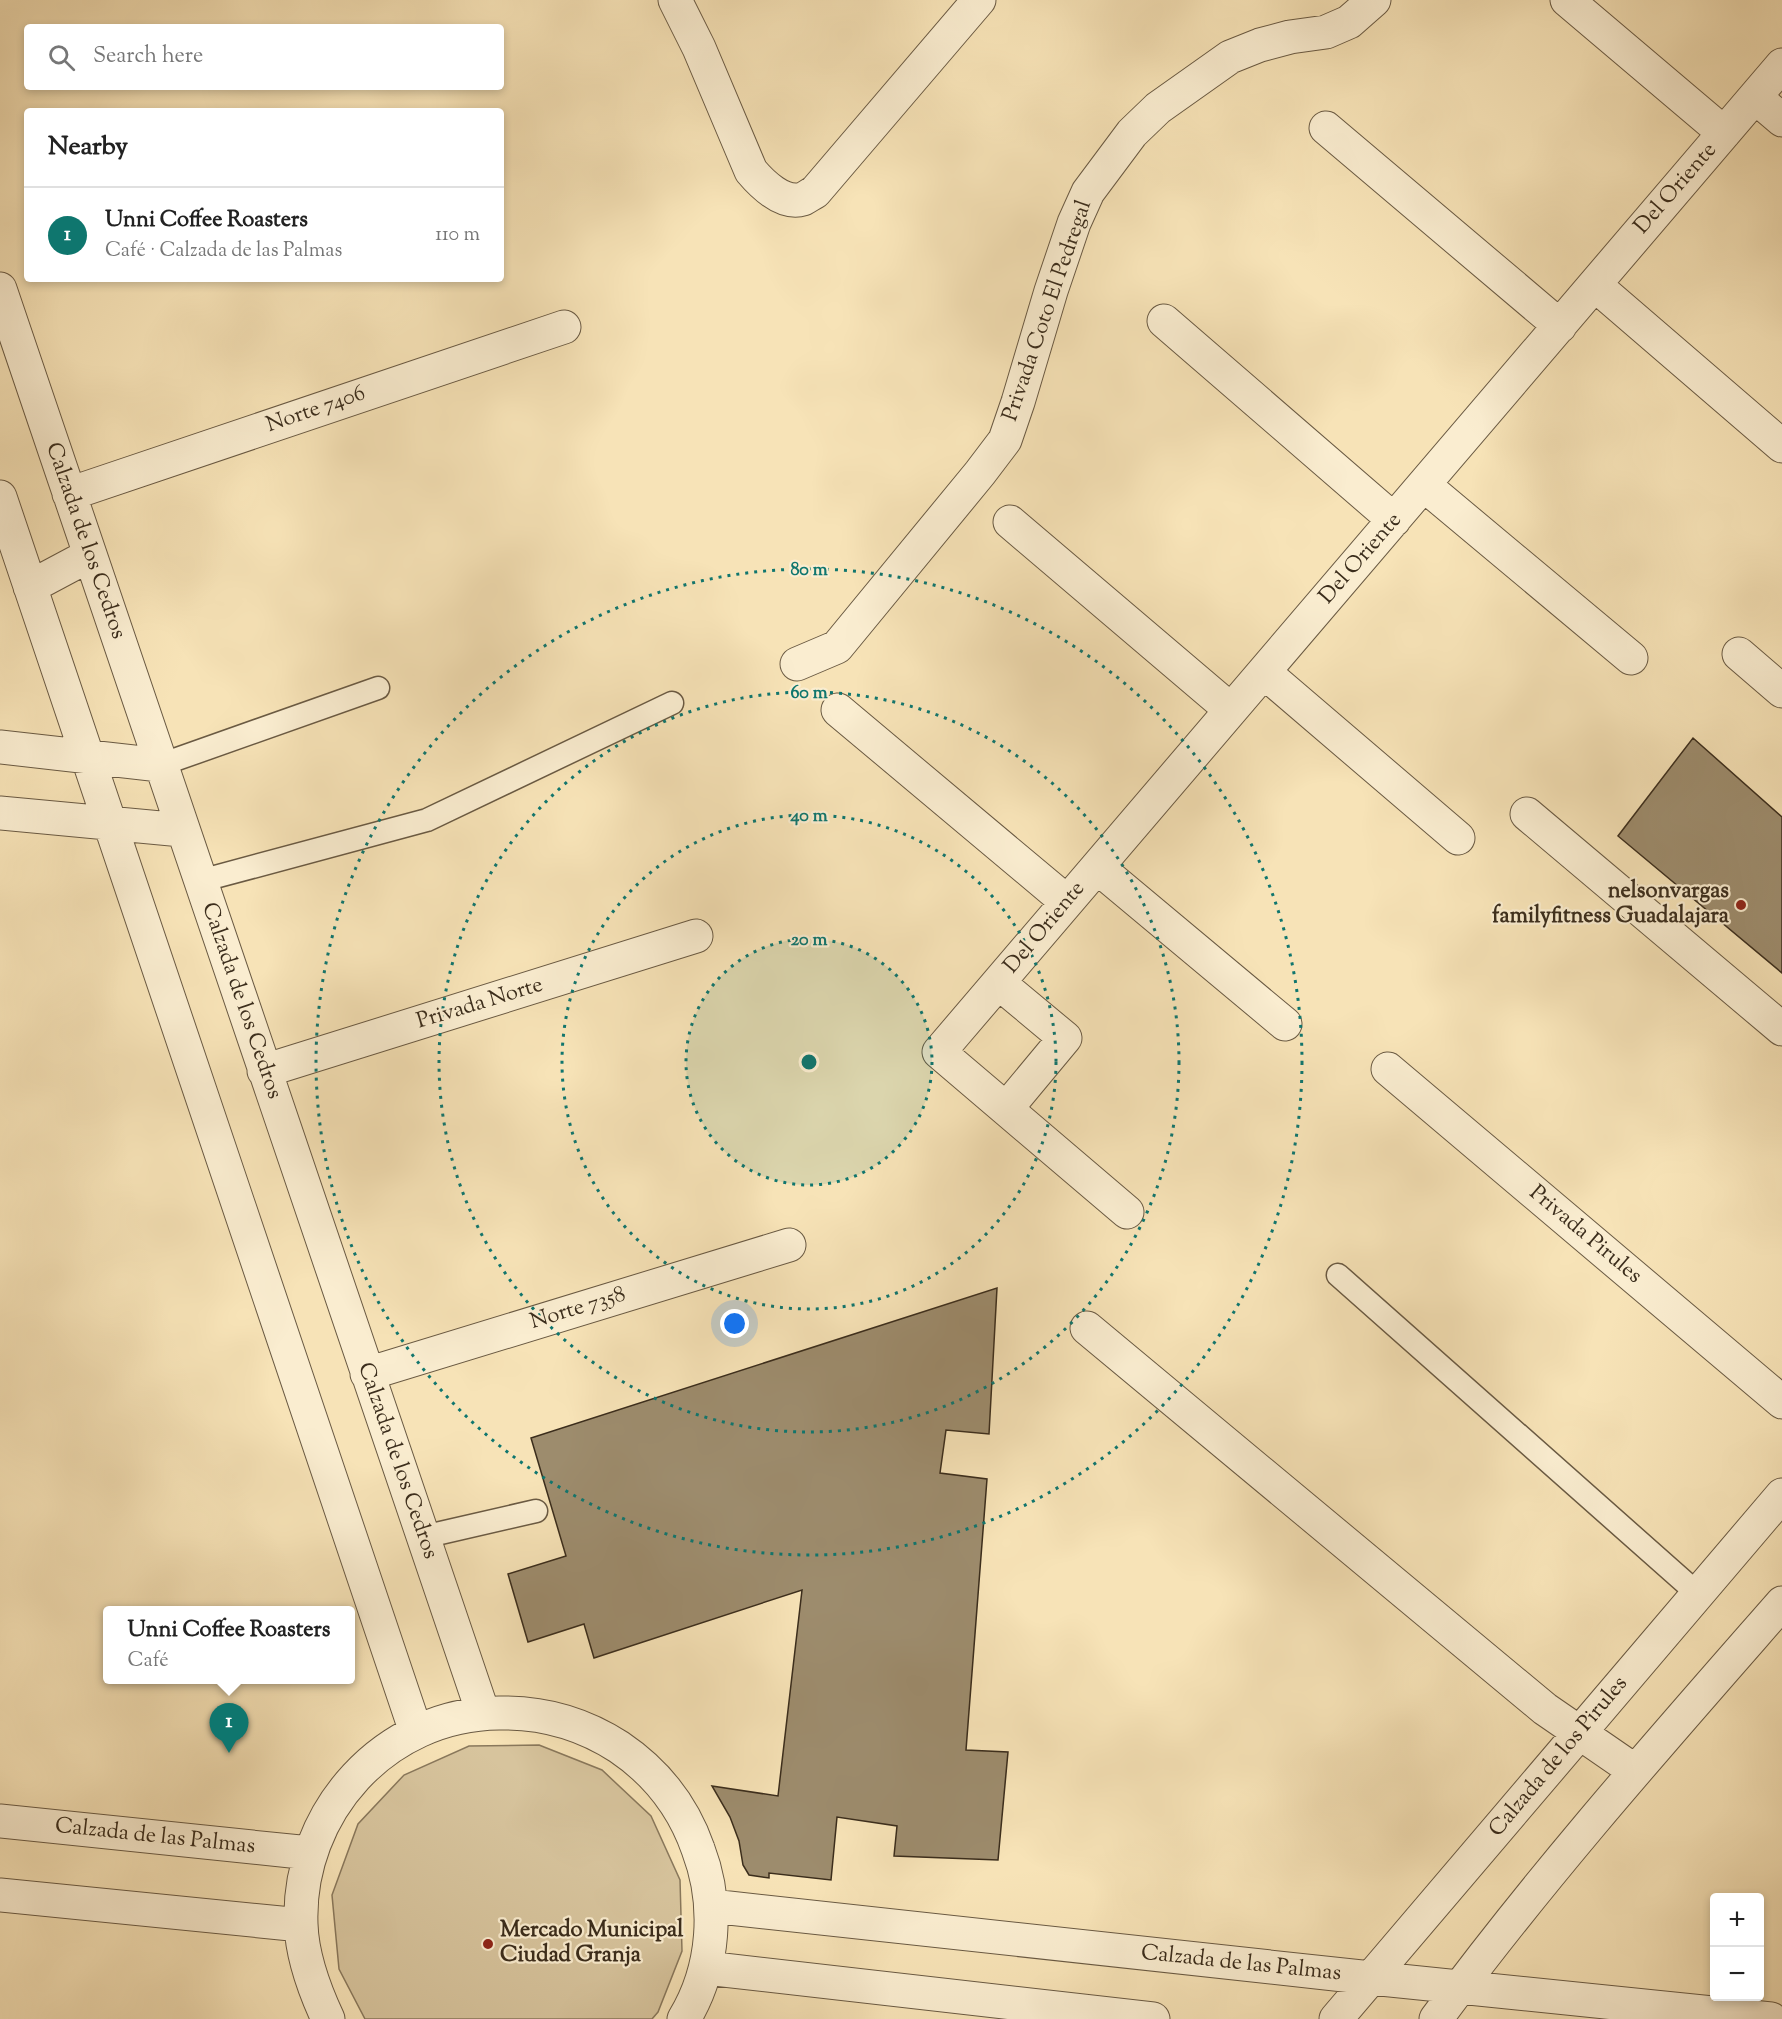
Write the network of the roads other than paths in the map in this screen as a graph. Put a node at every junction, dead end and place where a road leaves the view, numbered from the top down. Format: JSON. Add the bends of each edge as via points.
{"nodes":[{"id":1,"x":675,"y":0,"type":"edge"},
{"id":2,"x":979,"y":0,"type":"edge"},
{"id":3,"x":1374,"y":0,"type":"edge"},
{"id":4,"x":1567,"y":0,"type":"edge"},
{"id":5,"x":1782,"y":64,"type":"edge"},
{"id":6,"x":1755,"y":97,"type":"junction"},
{"id":7,"x":1782,"y":120,"type":"edge"},
{"id":8,"x":1326,"y":129,"type":"dead end"},
{"id":9,"x":1724,"y":133,"type":"junction"},
{"id":10,"x":1595,"y":285,"type":"junction"},
{"id":11,"x":0,"y":289,"type":"edge"},
{"id":12,"x":1164,"y":321,"type":"dead end"},
{"id":13,"x":1560,"y":326,"type":"junction"},
{"id":14,"x":564,"y":327,"type":"dead end"},
{"id":15,"x":1782,"y":447,"type":"edge"},
{"id":16,"x":1424,"y":485,"type":"junction"},
{"id":17,"x":69,"y":494,"type":"junction"},
{"id":18,"x":0,"y":497,"type":"edge"},
{"id":19,"x":1394,"y":520,"type":"junction"},
{"id":20,"x":1010,"y":522,"type":"dead end"},
{"id":21,"x":90,"y":555,"type":"junction"},
{"id":22,"x":30,"y":587,"type":"junction"},
{"id":23,"x":1739,"y":654,"type":"dead end"},
{"id":24,"x":1631,"y":658,"type":"dead end"},
{"id":25,"x":797,"y":664,"type":"dead end"},
{"id":26,"x":1264,"y":672,"type":"junction"},
{"id":27,"x":378,"y":688,"type":"dead end"},
{"id":28,"x":1782,"y":691,"type":"edge"},
{"id":29,"x":672,"y":703,"type":"dead end"},
{"id":30,"x":838,"y":710,"type":"dead end"},
{"id":31,"x":1231,"y":710,"type":"junction"},
{"id":32,"x":0,"y":747,"type":"edge"},
{"id":33,"x":87,"y":757,"type":"junction"},
{"id":34,"x":160,"y":765,"type":"junction"},
{"id":35,"x":0,"y":813,"type":"edge"},
{"id":36,"x":1527,"y":814,"type":"dead end"},
{"id":37,"x":110,"y":823,"type":"junction"},
{"id":38,"x":182,"y":830,"type":"junction"},
{"id":39,"x":1458,"y":838,"type":"dead end"},
{"id":40,"x":1097,"y":867,"type":"junction"},
{"id":41,"x":200,"y":881,"type":"junction"},
{"id":42,"x":1067,"y":902,"type":"junction"},
{"id":43,"x":696,"y":936,"type":"dead end"},
{"id":44,"x":999,"y":983,"type":"junction"},
{"id":45,"x":1285,"y":1024,"type":"dead end"},
{"id":46,"x":1782,"y":1029,"type":"edge"},
{"id":47,"x":1388,"y":1069,"type":"dead end"},
{"id":48,"x":264,"y":1071,"type":"junction"},
{"id":49,"x":1006,"y":1109,"type":"junction"},
{"id":50,"x":1127,"y":1212,"type":"dead end"},
{"id":51,"x":789,"y":1245,"type":"dead end"},
{"id":52,"x":1338,"y":1275,"type":"dead end"},
{"id":53,"x":1087,"y":1328,"type":"dead end"},
{"id":54,"x":368,"y":1374,"type":"junction"},
{"id":55,"x":1782,"y":1402,"type":"edge"},
{"id":56,"x":1782,"y":1495,"type":"edge"},
{"id":57,"x":536,"y":1511,"type":"dead end"},
{"id":58,"x":423,"y":1537,"type":"junction"},
{"id":59,"x":1698,"y":1594,"type":"junction"},
{"id":60,"x":1782,"y":1603,"type":"edge"},
{"id":61,"x":483,"y":1713,"type":"junction"},
{"id":62,"x":416,"y":1732,"type":"junction"},
{"id":63,"x":1579,"y":1732,"type":"junction"},
{"id":64,"x":1635,"y":1771,"type":"junction"},
{"id":65,"x":0,"y":1821,"type":"edge"},
{"id":66,"x":310,"y":1853,"type":"junction"},
{"id":67,"x":0,"y":1895,"type":"edge"},
{"id":68,"x":711,"y":1906,"type":"junction"},
{"id":69,"x":301,"y":1925,"type":"junction"},
{"id":70,"x":706,"y":1968,"type":"junction"},
{"id":71,"x":1371,"y":1978,"type":"junction"},
{"id":72,"x":1459,"y":1987,"type":"junction"},
{"id":73,"x":328,"y":2019,"type":"edge"},
{"id":74,"x":684,"y":2019,"type":"edge"},
{"id":75,"x":1153,"y":2019,"type":"edge"},
{"id":76,"x":1336,"y":2019,"type":"edge"},
{"id":77,"x":1436,"y":2019,"type":"edge"},
{"id":78,"x":1771,"y":2019,"type":"edge"}],
"edges":[{"from":1,"to":2,"type":"street","via":[[751,171],[780,196],[801,200],[815,192]]},
{"from":3,"to":25,"type":"street","name":"Privada Coto El Pedregal","via":[[1349,22],[1326,32],[1260,45],[1230,57],[1158,108],[1132,133],[1088,192],[1074,223],[1005,440],[837,647]]},
{"from":4,"to":9,"type":"street"},
{"from":5,"to":6,"type":"street","name":"Del Oriente"},
{"from":6,"to":7,"type":"street"},
{"from":6,"to":9,"type":"street","name":"Del Oriente"},
{"from":8,"to":13,"type":"street"},
{"from":9,"to":10,"type":"street","name":"Del Oriente"},
{"from":10,"to":13,"type":"street","name":"Del Oriente"},
{"from":10,"to":15,"type":"street"},
{"from":11,"to":17,"type":"street","name":"Calzada de los Cedros"},
{"from":12,"to":19,"type":"street"},
{"from":13,"to":16,"type":"street","name":"Del Oriente"},
{"from":14,"to":17,"type":"street","name":"Norte 7406"},
{"from":16,"to":19,"type":"street","name":"Del Oriente"},
{"from":16,"to":24,"type":"street"},
{"from":17,"to":21,"type":"street","name":"Calzada de los Cedros"},
{"from":18,"to":22,"type":"street"},
{"from":19,"to":26,"type":"street","name":"Del Oriente"},
{"from":20,"to":31,"type":"street"},
{"from":21,"to":22,"type":"street"},
{"from":21,"to":34,"type":"street","name":"Calzada de los Cedros"},
{"from":22,"to":33,"type":"street"},
{"from":23,"to":28,"type":"street"},
{"from":26,"to":31,"type":"street","name":"Del Oriente"},
{"from":26,"to":39,"type":"street"},
{"from":27,"to":34,"type":"lane"},
{"from":29,"to":41,"type":"lane","via":[[427,820]]},
{"from":30,"to":42,"type":"street"},
{"from":31,"to":40,"type":"street","name":"Del Oriente"},
{"from":32,"to":33,"type":"street"},
{"from":33,"to":34,"type":"street"},
{"from":33,"to":37,"type":"street"},
{"from":34,"to":38,"type":"street","name":"Calzada de los Cedros"},
{"from":35,"to":37,"type":"street"},
{"from":36,"to":46,"type":"street"},
{"from":37,"to":38,"type":"street"},
{"from":37,"to":62,"type":"street"},
{"from":38,"to":41,"type":"street","name":"Calzada de los Cedros"},
{"from":40,"to":42,"type":"street","name":"Del Oriente"},
{"from":40,"to":45,"type":"street"},
{"from":41,"to":48,"type":"street","name":"Calzada de los Cedros"},
{"from":42,"to":44,"type":"street","name":"Del Oriente"},
{"from":43,"to":48,"type":"street","name":"Privada Norte"},
{"from":44,"to":49,"type":"street","via":[[1065,1038]]},
{"from":44,"to":49,"type":"street","name":"Del Oriente","via":[[939,1052]]},
{"from":47,"to":55,"type":"street","name":"Privada Pirules"},
{"from":48,"to":54,"type":"street","name":"Calzada de los Cedros"},
{"from":49,"to":50,"type":"street"},
{"from":51,"to":54,"type":"street","name":"Norte 7358"},
{"from":52,"to":59,"type":"lane"},
{"from":53,"to":63,"type":"street","via":[[1545,1709]]},
{"from":54,"to":58,"type":"street","name":"Calzada de los Cedros"},
{"from":56,"to":59,"type":"street","name":"Calzada de los Pirules"},
{"from":57,"to":58,"type":"lane"},
{"from":58,"to":61,"type":"street","name":"Calzada de los Cedros"},
{"from":59,"to":63,"type":"street","name":"Calzada de los Pirules"},
{"from":60,"to":64,"type":"street"},
{"from":61,"to":62,"type":"street","via":[[449,1719]]},
{"from":61,"to":68,"type":"street","via":[[525,1712],[566,1720],[604,1737],[639,1761],[668,1791],[690,1827],[705,1865]]},
{"from":62,"to":66,"type":"street","via":[[362,1769],[340,1794]]},
{"from":63,"to":64,"type":"street"},
{"from":63,"to":71,"type":"street","name":"Calzada de los Pirules"},
{"from":64,"to":72,"type":"street"},
{"from":65,"to":66,"type":"street","name":"Calzada de las Palmas"},
{"from":66,"to":69,"type":"street","via":[[302,1889]]},
{"from":67,"to":69,"type":"street"},
{"from":68,"to":70,"type":"street"},
{"from":68,"to":71,"type":"street","name":"Calzada de las Palmas"},
{"from":69,"to":73,"type":"street","via":[[309,1973]]},
{"from":70,"to":74,"type":"street"},
{"from":70,"to":75,"type":"street"},
{"from":71,"to":72,"type":"street","name":"Calzada de las Palmas"},
{"from":71,"to":76,"type":"street","name":"Calzada de los Pirules"},
{"from":72,"to":77,"type":"street"},
{"from":72,"to":78,"type":"street","name":"Calzada de las Palmas"}]}
